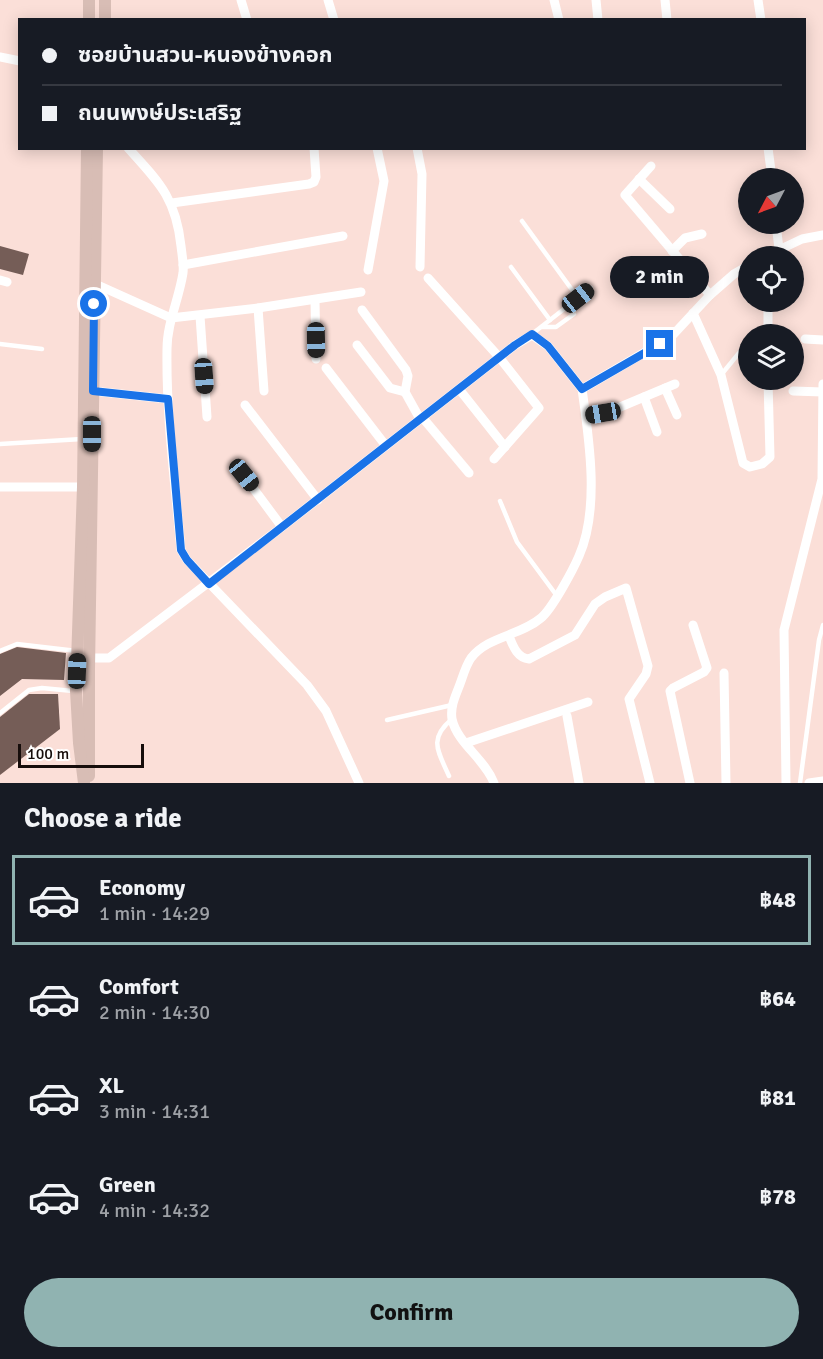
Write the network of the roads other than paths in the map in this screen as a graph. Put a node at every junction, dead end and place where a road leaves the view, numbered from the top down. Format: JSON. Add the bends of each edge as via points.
{"nodes":[{"id":1,"x":89,"y":0,"type":"edge"},
{"id":2,"x":105,"y":0,"type":"edge"},
{"id":3,"x":241,"y":0,"type":"edge"},
{"id":4,"x":328,"y":0,"type":"edge"},
{"id":5,"x":554,"y":0,"type":"edge"},
{"id":6,"x":596,"y":0,"type":"edge"},
{"id":7,"x":665,"y":0,"type":"edge"},
{"id":8,"x":758,"y":0,"type":"edge"},
{"id":9,"x":88,"y":18,"type":"edge"},
{"id":10,"x":105,"y":18,"type":"edge"},
{"id":11,"x":246,"y":18,"type":"edge"},
{"id":12,"x":333,"y":18,"type":"edge"},
{"id":13,"x":558,"y":18,"type":"edge"},
{"id":14,"x":598,"y":18,"type":"edge"},
{"id":15,"x":667,"y":18,"type":"edge"},
{"id":16,"x":761,"y":18,"type":"edge"},
{"id":17,"x":0,"y":57,"type":"edge"},
{"id":18,"x":18,"y":62,"type":"edge"},
{"id":19,"x":87,"y":150,"type":"edge"},
{"id":20,"x":97,"y":150,"type":"edge"},
{"id":21,"x":130,"y":150,"type":"edge"},
{"id":22,"x":314,"y":150,"type":"edge"},
{"id":23,"x":377,"y":150,"type":"edge"},
{"id":24,"x":417,"y":150,"type":"edge"},
{"id":25,"x":768,"y":150,"type":"edge"},
{"id":26,"x":651,"y":165,"type":"dead end"},
{"id":27,"x":771,"y":168,"type":"edge"},
{"id":28,"x":639,"y":179,"type":"junction"},
{"id":29,"x":172,"y":203,"type":"junction"},
{"id":30,"x":670,"y":209,"type":"dead end"},
{"id":31,"x":522,"y":221,"type":"dead end"},
{"id":32,"x":702,"y":234,"type":"dead end"},
{"id":33,"x":823,"y":235,"type":"edge"},
{"id":34,"x":343,"y":236,"type":"dead end"},
{"id":35,"x":786,"y":246,"type":"edge"},
{"id":36,"x":672,"y":251,"type":"junction"},
{"id":37,"x":183,"y":265,"type":"junction"},
{"id":38,"x":420,"y":267,"type":"dead end"},
{"id":39,"x":511,"y":267,"type":"dead end"},
{"id":40,"x":368,"y":270,"type":"dead end"},
{"id":41,"x":738,"y":272,"type":"edge"},
{"id":42,"x":428,"y":278,"type":"dead end"},
{"id":43,"x":89,"y":282,"type":"junction"},
{"id":44,"x":591,"y":288,"type":"dead end"},
{"id":45,"x":361,"y":292,"type":"dead end"},
{"id":46,"x":710,"y":295,"type":"junction"},
{"id":47,"x":578,"y":298,"type":"junction"},
{"id":48,"x":315,"y":300,"type":"junction"},
{"id":49,"x":258,"y":308,"type":"junction"},
{"id":50,"x":362,"y":310,"type":"dead end"},
{"id":51,"x":693,"y":313,"type":"junction"},
{"id":52,"x":574,"y":314,"type":"dead end"},
{"id":53,"x":200,"y":316,"type":"junction"},
{"id":54,"x":171,"y":318,"type":"junction"},
{"id":55,"x":550,"y":320,"type":"junction"},
{"id":56,"x":542,"y":327,"type":"junction"},
{"id":57,"x":532,"y":334,"type":"junction"},
{"id":58,"x":805,"y":339,"type":"dead end"},
{"id":59,"x":823,"y":339,"type":"edge"},
{"id":60,"x":0,"y":344,"type":"edge"},
{"id":61,"x":357,"y":345,"type":"dead end"},
{"id":62,"x":42,"y":349,"type":"dead end"},
{"id":63,"x":738,"y":354,"type":"edge"},
{"id":64,"x":499,"y":357,"type":"junction"},
{"id":65,"x":316,"y":359,"type":"dead end"},
{"id":66,"x":326,"y":368,"type":"dead end"},
{"id":67,"x":721,"y":375,"type":"junction"},
{"id":68,"x":823,"y":384,"type":"edge"},
{"id":69,"x":459,"y":389,"type":"junction"},
{"id":70,"x":582,"y":389,"type":"junction"},
{"id":71,"x":768,"y":390,"type":"edge"},
{"id":72,"x":93,"y":391,"type":"junction"},
{"id":73,"x":264,"y":391,"type":"dead end"},
{"id":74,"x":793,"y":391,"type":"dead end"},
{"id":75,"x":823,"y":392,"type":"edge"},
{"id":76,"x":405,"y":393,"type":"junction"},
{"id":77,"x":644,"y":397,"type":"junction"},
{"id":78,"x":168,"y":399,"type":"junction"},
{"id":79,"x":245,"y":405,"type":"dead end"},
{"id":80,"x":677,"y":415,"type":"dead end"},
{"id":81,"x":586,"y":416,"type":"junction"},
{"id":82,"x":207,"y":417,"type":"dead end"},
{"id":83,"x":421,"y":418,"type":"junction"},
{"id":84,"x":657,"y":432,"type":"dead end"},
{"id":85,"x":82,"y":439,"type":"junction"},
{"id":86,"x":0,"y":444,"type":"edge"},
{"id":87,"x":386,"y":446,"type":"junction"},
{"id":88,"x":505,"y":447,"type":"junction"},
{"id":89,"x":494,"y":459,"type":"dead end"},
{"id":90,"x":236,"y":465,"type":"dead end"},
{"id":91,"x":469,"y":473,"type":"dead end"},
{"id":92,"x":0,"y":487,"type":"edge"},
{"id":93,"x":82,"y":487,"type":"junction"},
{"id":94,"x":318,"y":500,"type":"junction"},
{"id":95,"x":500,"y":501,"type":"dead end"},
{"id":96,"x":282,"y":527,"type":"junction"},
{"id":97,"x":209,"y":584,"type":"junction"},
{"id":98,"x":557,"y":596,"type":"junction"},
{"id":99,"x":693,"y":625,"type":"dead end"},
{"id":100,"x":823,"y":625,"type":"edge"},
{"id":101,"x":508,"y":636,"type":"junction"},
{"id":102,"x":0,"y":651,"type":"edge"},
{"id":103,"x":77,"y":651,"type":"junction"},
{"id":104,"x":89,"y":658,"type":"junction"},
{"id":105,"x":724,"y":673,"type":"dead end"},
{"id":106,"x":76,"y":691,"type":"junction"},
{"id":107,"x":588,"y":702,"type":"dead end"},
{"id":108,"x":452,"y":705,"type":"junction"},
{"id":109,"x":0,"y":713,"type":"edge"},
{"id":110,"x":567,"y":716,"type":"dead end"},
{"id":111,"x":452,"y":719,"type":"junction"},
{"id":112,"x":387,"y":720,"type":"dead end"},
{"id":113,"x":84,"y":743,"type":"junction"},
{"id":114,"x":466,"y":743,"type":"junction"},
{"id":115,"x":449,"y":776,"type":"dead end"},
{"id":116,"x":823,"y":781,"type":"edge"},
{"id":117,"x":79,"y":783,"type":"edge"},
{"id":118,"x":84,"y":783,"type":"edge"},
{"id":119,"x":91,"y":783,"type":"edge"},
{"id":120,"x":359,"y":783,"type":"edge"},
{"id":121,"x":494,"y":783,"type":"edge"},
{"id":122,"x":579,"y":783,"type":"edge"},
{"id":123,"x":650,"y":783,"type":"edge"},
{"id":124,"x":690,"y":783,"type":"edge"},
{"id":125,"x":726,"y":783,"type":"edge"},
{"id":126,"x":786,"y":783,"type":"edge"},
{"id":127,"x":800,"y":783,"type":"edge"},
{"id":128,"x":809,"y":783,"type":"edge"}],
"edges":[{"from":1,"to":9,"type":"main road"},
{"from":2,"to":10,"type":"main road"},
{"from":3,"to":11,"type":"street"},
{"from":4,"to":12,"type":"street"},
{"from":5,"to":13,"type":"street"},
{"from":6,"to":14,"type":"street"},
{"from":7,"to":15,"type":"street"},
{"from":8,"to":16,"type":"street"},
{"from":17,"to":18,"type":"street"},
{"from":19,"to":43,"type":"main road"},
{"from":20,"to":43,"type":"main road"},
{"from":21,"to":29,"type":"street"},
{"from":22,"to":29,"type":"street","via":[[316,177],[309,184]]},
{"from":23,"to":40,"type":"street","via":[[384,181]]},
{"from":24,"to":38,"type":"street","via":[[422,174]]},
{"from":25,"to":27,"type":"street"},
{"from":26,"to":28,"type":"street"},
{"from":28,"to":30,"type":"street"},
{"from":28,"to":36,"type":"street","via":[[625,195]]},
{"from":29,"to":37,"type":"street"},
{"from":31,"to":47,"type":"lane"},
{"from":32,"to":36,"type":"street","via":[[685,238]]},
{"from":33,"to":35,"type":"street"},
{"from":34,"to":37,"type":"street"},
{"from":36,"to":46,"type":"street"},
{"from":37,"to":54,"type":"street"},
{"from":39,"to":55,"type":"lane"},
{"from":41,"to":46,"type":"street"},
{"from":42,"to":64,"type":"street"},
{"from":43,"to":54,"type":"street"},
{"from":43,"to":72,"type":"main road"},
{"from":43,"to":85,"type":"main road"},
{"from":44,"to":47,"type":"lane"},
{"from":45,"to":48,"type":"street"},
{"from":46,"to":51,"type":"street"},
{"from":47,"to":55,"type":"lane"},
{"from":48,"to":49,"type":"street"},
{"from":48,"to":65,"type":"street"},
{"from":49,"to":53,"type":"street"},
{"from":49,"to":73,"type":"street"},
{"from":50,"to":76,"type":"street","via":[[406,370]]},
{"from":51,"to":67,"type":"street"},
{"from":51,"to":70,"type":"street","via":[[671,338]]},
{"from":52,"to":56,"type":"lane","via":[[556,327]]},
{"from":53,"to":54,"type":"street"},
{"from":53,"to":82,"type":"street"},
{"from":54,"to":78,"type":"street"},
{"from":55,"to":56,"type":"lane"},
{"from":56,"to":57,"type":"lane"},
{"from":57,"to":64,"type":"street"},
{"from":57,"to":70,"type":"street","via":[[548,346]]},
{"from":58,"to":59,"type":"street"},
{"from":60,"to":62,"type":"lane"},
{"from":61,"to":76,"type":"street","via":[[390,388]]},
{"from":63,"to":67,"type":"lane"},
{"from":64,"to":69,"type":"street"},
{"from":64,"to":88,"type":"street","via":[[539,408]]},
{"from":66,"to":87,"type":"street"},
{"from":67,"to":71,"type":"street","via":[[743,463],[750,467],[770,458]]},
{"from":68,"to":75,"type":"street"},
{"from":69,"to":83,"type":"street"},
{"from":69,"to":88,"type":"street"},
{"from":70,"to":81,"type":"street"},
{"from":72,"to":78,"type":"street"},
{"from":72,"to":104,"type":"main road"},
{"from":74,"to":75,"type":"street"},
{"from":75,"to":126,"type":"street","via":[[822,480],[784,630]]},
{"from":76,"to":83,"type":"street"},
{"from":77,"to":80,"type":"street","via":[[670,386]]},
{"from":77,"to":81,"type":"street"},
{"from":77,"to":84,"type":"street"},
{"from":78,"to":97,"type":"street","via":[[181,550]]},
{"from":79,"to":94,"type":"street"},
{"from":81,"to":98,"type":"street","via":[[591,508],[580,555]]},
{"from":83,"to":87,"type":"street"},
{"from":83,"to":91,"type":"street"},
{"from":85,"to":86,"type":"lane"},
{"from":85,"to":93,"type":"main road"},
{"from":87,"to":94,"type":"street"},
{"from":88,"to":89,"type":"street"},
{"from":90,"to":96,"type":"street"},
{"from":92,"to":93,"type":"street"},
{"from":93,"to":103,"type":"main road"},
{"from":94,"to":96,"type":"street"},
{"from":95,"to":98,"type":"lane","via":[[517,542]]},
{"from":96,"to":97,"type":"street"},
{"from":97,"to":104,"type":"street","via":[[109,658]]},
{"from":97,"to":120,"type":"street","via":[[307,685],[326,711]]},
{"from":98,"to":101,"type":"street","via":[[543,617]]},
{"from":99,"to":124,"type":"street","via":[[707,668],[670,691]]},
{"from":100,"to":127,"type":"lane"},
{"from":101,"to":108,"type":"street","via":[[487,644],[470,659]]},
{"from":101,"to":123,"type":"street","via":[[518,654],[529,659],[575,635],[595,604],[626,588],[648,666],[629,699]]},
{"from":102,"to":103,"type":"lane","via":[[17,644]]},
{"from":103,"to":106,"type":"main road"},
{"from":104,"to":113,"type":"main road"},
{"from":105,"to":125,"type":"street"},
{"from":106,"to":109,"type":"lane","via":[[29,690]]},
{"from":106,"to":113,"type":"main road"},
{"from":107,"to":114,"type":"street"},
{"from":108,"to":111,"type":"street"},
{"from":108,"to":112,"type":"lane"},
{"from":110,"to":122,"type":"street"},
{"from":111,"to":114,"type":"street"},
{"from":111,"to":115,"type":"lane","via":[[442,728],[436,742]]},
{"from":113,"to":117,"type":"main road"},
{"from":113,"to":118,"type":"main road"},
{"from":113,"to":119,"type":"main road"},
{"from":114,"to":121,"type":"street","via":[[490,771]]},
{"from":116,"to":128,"type":"street"}]}
